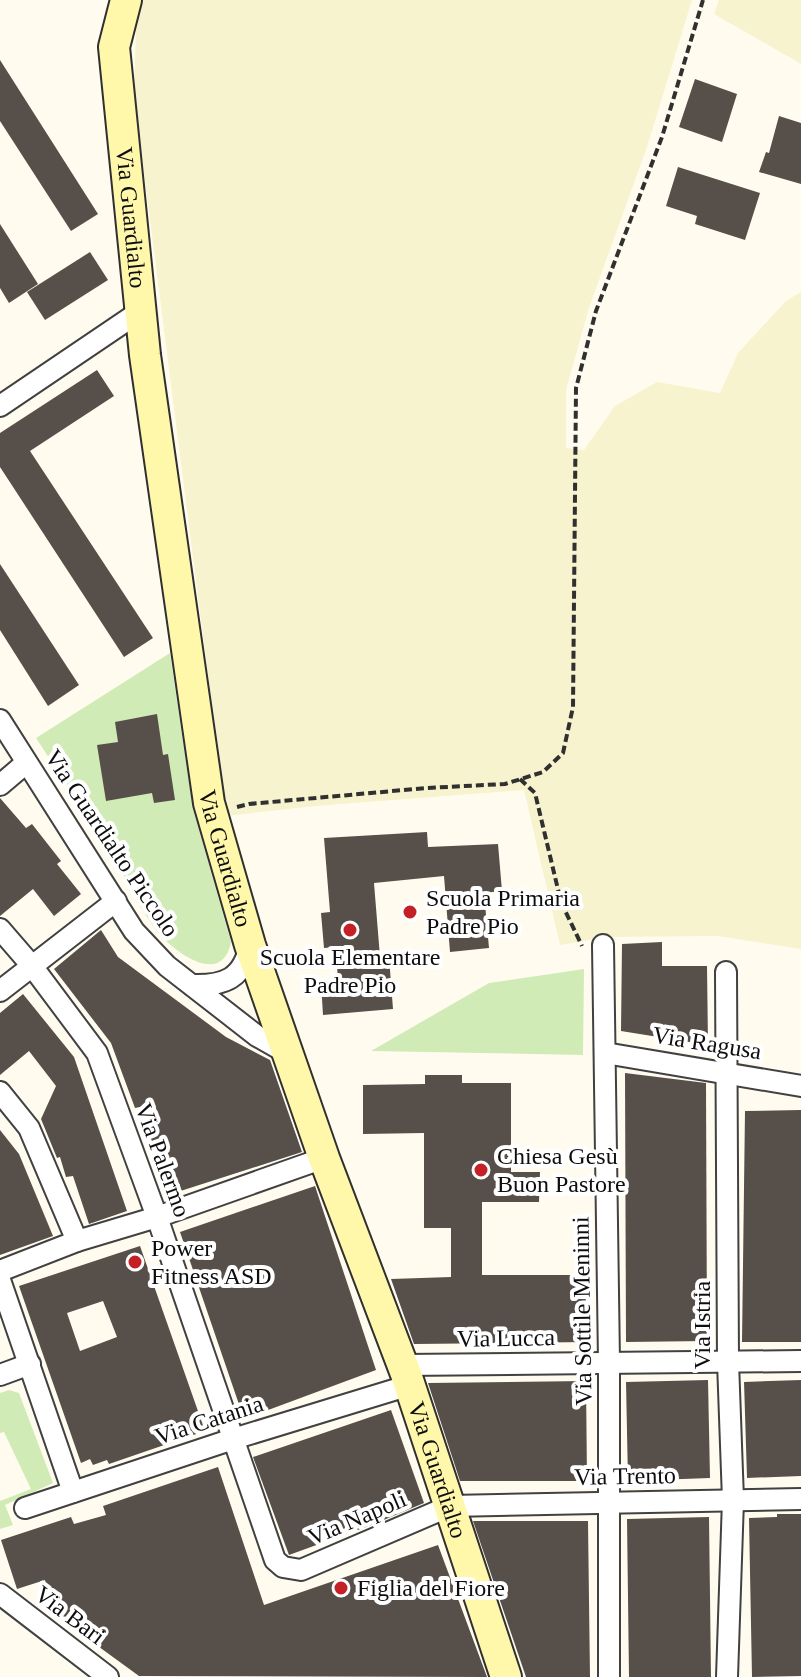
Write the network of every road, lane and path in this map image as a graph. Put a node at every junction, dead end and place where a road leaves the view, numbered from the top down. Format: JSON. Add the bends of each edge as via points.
{"nodes":[{"id":1,"x":126,"y":0,"type":"edge"},
{"id":2,"x":703,"y":0,"type":"edge"},
{"id":3,"x":142,"y":310,"type":"junction"},
{"id":4,"x":0,"y":406,"type":"edge"},
{"id":5,"x":0,"y":720,"type":"edge"},
{"id":6,"x":26,"y":763,"type":"junction"},
{"id":7,"x":520,"y":779,"type":"junction"},
{"id":8,"x":0,"y":785,"type":"edge"},
{"id":9,"x":212,"y":815,"type":"junction"},
{"id":10,"x":116,"y":901,"type":"junction"},
{"id":11,"x":0,"y":929,"type":"edge"},
{"id":12,"x":250,"y":945,"type":"junction"},
{"id":13,"x":603,"y":945,"type":"dead end"},
{"id":14,"x":32,"y":966,"type":"junction"},
{"id":15,"x":726,"y":972,"type":"dead end"},
{"id":16,"x":603,"y":974,"type":"junction"},
{"id":17,"x":192,"y":985,"type":"junction"},
{"id":18,"x":0,"y":991,"type":"edge"},
{"id":19,"x":287,"y":1053,"type":"junction"},
{"id":20,"x":605,"y":1053,"type":"junction"},
{"id":21,"x":727,"y":1073,"type":"junction"},
{"id":22,"x":801,"y":1086,"type":"edge"},
{"id":23,"x":0,"y":1092,"type":"edge"},
{"id":24,"x":324,"y":1158,"type":"junction"},
{"id":25,"x":157,"y":1217,"type":"junction"},
{"id":26,"x":77,"y":1241,"type":"junction"},
{"id":27,"x":0,"y":1271,"type":"edge"},
{"id":28,"x":0,"y":1280,"type":"edge"},
{"id":29,"x":801,"y":1361,"type":"edge"},
{"id":30,"x":609,"y":1362,"type":"junction"},
{"id":31,"x":728,"y":1362,"type":"junction"},
{"id":32,"x":30,"y":1364,"type":"junction"},
{"id":33,"x":0,"y":1375,"type":"edge"},
{"id":34,"x":407,"y":1375,"type":"junction"},
{"id":35,"x":233,"y":1439,"type":"junction"},
{"id":36,"x":73,"y":1492,"type":"junction"},
{"id":37,"x":801,"y":1499,"type":"edge"},
{"id":38,"x":733,"y":1500,"type":"junction"},
{"id":39,"x":610,"y":1502,"type":"junction"},
{"id":40,"x":450,"y":1506,"type":"junction"},
{"id":41,"x":25,"y":1508,"type":"dead end"},
{"id":42,"x":283,"y":1567,"type":"joint"},
{"id":43,"x":0,"y":1594,"type":"edge"},
{"id":44,"x":108,"y":1677,"type":"edge"},
{"id":45,"x":506,"y":1677,"type":"edge"},
{"id":46,"x":609,"y":1677,"type":"edge"},
{"id":47,"x":727,"y":1677,"type":"edge"}],
"edges":[{"from":1,"to":3,"type":"street","name":"Via Guardialto","via":[[114,47]]},
{"from":2,"to":7,"type":"path","via":[[662,137],[596,311],[576,388],[573,707],[563,753],[543,772]]},
{"from":3,"to":4,"type":"street"},
{"from":3,"to":9,"type":"street","name":"Via Guardialto"},
{"from":5,"to":6,"type":"street","name":"Via Guardialto Piccolo"},
{"from":6,"to":8,"type":"street"},
{"from":6,"to":10,"type":"street","name":"Via Guardialto Piccolo"},
{"from":7,"to":9,"type":"path","via":[[249,804]]},
{"from":7,"to":16,"type":"path","via":[[535,793],[561,902],[585,956]]},
{"from":9,"to":12,"type":"street","name":"Via Guardialto"},
{"from":10,"to":14,"type":"street"},
{"from":10,"to":17,"type":"street","name":"Via Guardialto Piccolo","via":[[155,956]]},
{"from":11,"to":14,"type":"street","name":"Via Palermo"},
{"from":12,"to":17,"type":"street","via":[[247,959],[230,979],[212,986]]},
{"from":12,"to":19,"type":"street","name":"Via Guardialto"},
{"from":13,"to":16,"type":"street","name":"Via Sottile Meninni"},
{"from":14,"to":18,"type":"street"},
{"from":14,"to":25,"type":"street","name":"Via Palermo","via":[[97,1053]]},
{"from":15,"to":21,"type":"street","name":"Via Istria"},
{"from":16,"to":20,"type":"street","name":"Via Sottile Meninni"},
{"from":17,"to":19,"type":"street","name":"Via Guardialto Piccolo"},
{"from":19,"to":24,"type":"street","name":"Via Guardialto"},
{"from":20,"to":21,"type":"street","name":"Via Ragusa"},
{"from":20,"to":30,"type":"street","name":"Via Sottile Meninni"},
{"from":21,"to":22,"type":"street","name":"Via Ragusa"},
{"from":21,"to":31,"type":"street","name":"Via Istria"},
{"from":23,"to":26,"type":"street","via":[[29,1128]]},
{"from":24,"to":25,"type":"street"},
{"from":24,"to":34,"type":"street","name":"Via Guardialto"},
{"from":25,"to":26,"type":"street"},
{"from":25,"to":35,"type":"street","name":"Via Palermo"},
{"from":26,"to":27,"type":"street"},
{"from":28,"to":32,"type":"street"},
{"from":29,"to":31,"type":"street","name":"Via Lucca"},
{"from":30,"to":31,"type":"street","name":"Via Lucca"},
{"from":30,"to":34,"type":"street","name":"Via Lucca"},
{"from":30,"to":39,"type":"street","name":"Via Sottile Meninni"},
{"from":31,"to":38,"type":"street","name":"Via Istria"},
{"from":32,"to":33,"type":"street"},
{"from":32,"to":36,"type":"street"},
{"from":34,"to":35,"type":"street","name":"Via Catania"},
{"from":34,"to":40,"type":"street","name":"Via Guardialto"},
{"from":35,"to":36,"type":"street","name":"Via Catania"},
{"from":35,"to":42,"type":"street","name":"Via Palermo","via":[[275,1560]]},
{"from":36,"to":41,"type":"street","name":"Via Catania"},
{"from":37,"to":38,"type":"street","name":"Via Trento"},
{"from":38,"to":39,"type":"street","name":"Via Trento"},
{"from":38,"to":47,"type":"street","name":"Via Istria"},
{"from":39,"to":40,"type":"street","name":"Via Trento"},
{"from":39,"to":46,"type":"street","name":"Via Sottile Meninni"},
{"from":40,"to":42,"type":"street","name":"Via Napoli","via":[[301,1570]]},
{"from":40,"to":45,"type":"street","name":"Via Guardialto"},
{"from":43,"to":44,"type":"street","name":"Via Bari"}]}
